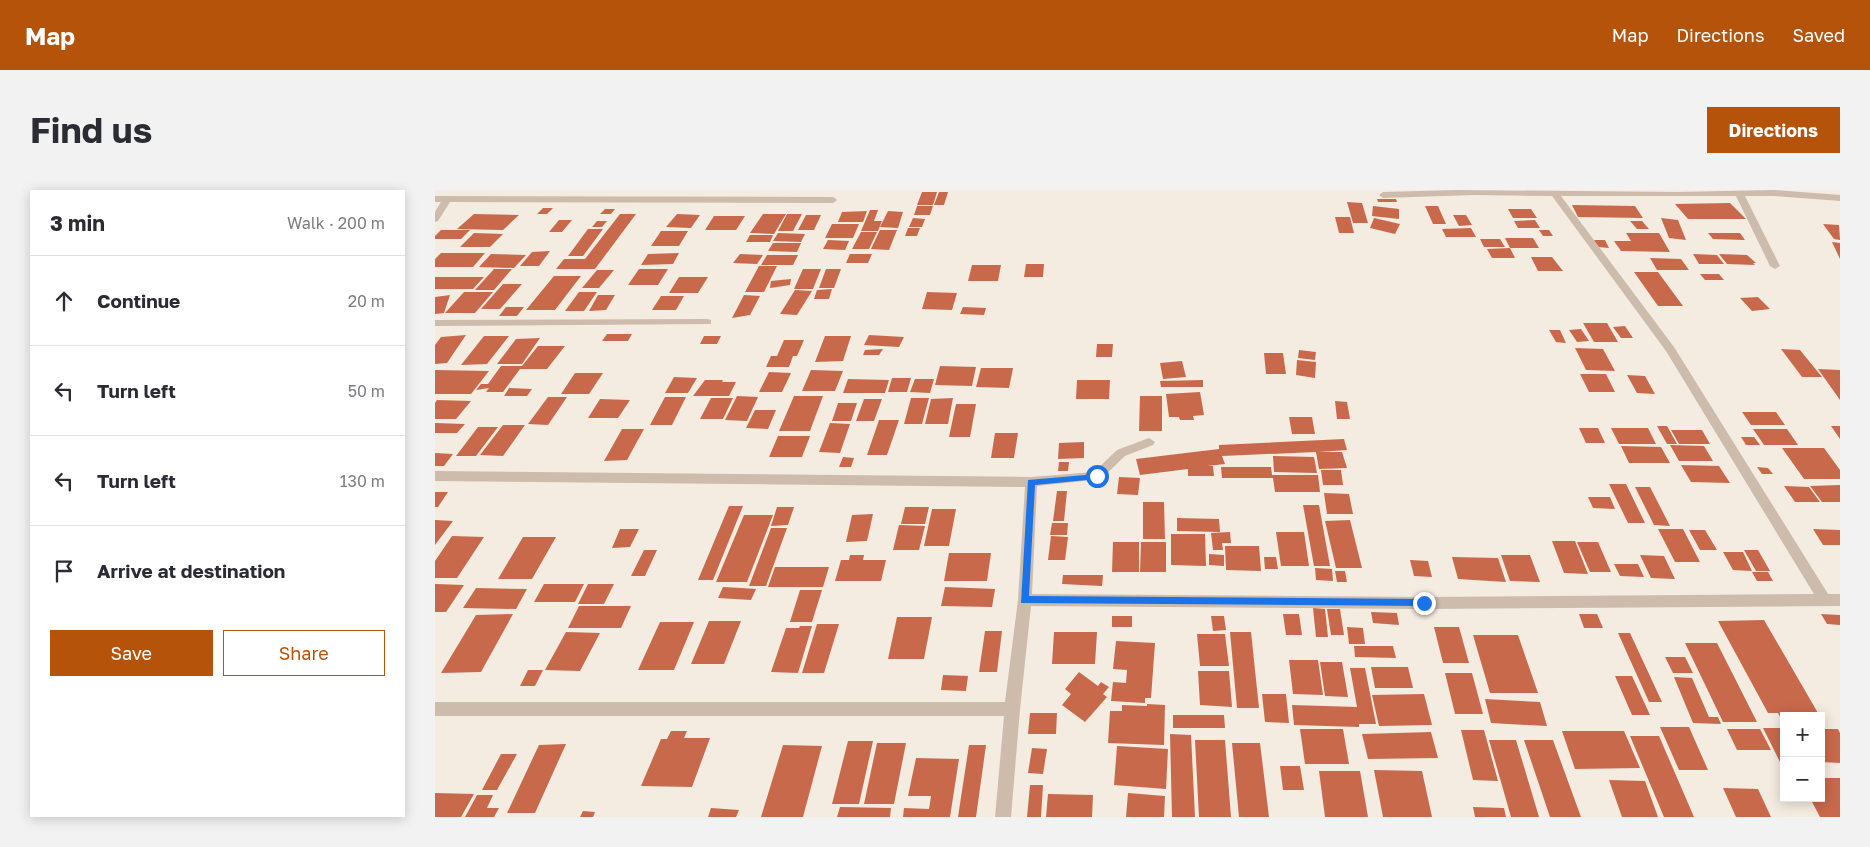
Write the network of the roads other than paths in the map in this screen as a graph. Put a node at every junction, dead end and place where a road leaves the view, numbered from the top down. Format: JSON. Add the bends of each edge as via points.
{"nodes":[{"id":1,"x":1473,"y":191,"type":"edge"},
{"id":2,"x":1555,"y":194,"type":"junction"},
{"id":3,"x":1383,"y":195,"type":"dead end"},
{"id":4,"x":1740,"y":195,"type":"junction"},
{"id":5,"x":1840,"y":198,"type":"edge"},
{"id":6,"x":435,"y":199,"type":"edge"},
{"id":7,"x":447,"y":199,"type":"junction"},
{"id":8,"x":833,"y":200,"type":"dead end"},
{"id":9,"x":435,"y":219,"type":"edge"},
{"id":10,"x":1775,"y":266,"type":"dead end"},
{"id":11,"x":707,"y":322,"type":"dead end"},
{"id":12,"x":435,"y":323,"type":"edge"},
{"id":13,"x":1149,"y":442,"type":"dead end"},
{"id":14,"x":435,"y":476,"type":"edge"},
{"id":15,"x":1031,"y":482,"type":"junction"},
{"id":16,"x":1025,"y":600,"type":"junction"},
{"id":17,"x":1840,"y":600,"type":"edge"},
{"id":18,"x":1825,"y":601,"type":"junction"},
{"id":19,"x":435,"y":709,"type":"edge"},
{"id":20,"x":1012,"y":709,"type":"junction"},
{"id":21,"x":1003,"y":817,"type":"edge"}],
"edges":[{"from":1,"to":2,"type":"street"},
{"from":1,"to":3,"type":"street"},
{"from":2,"to":4,"type":"street"},
{"from":2,"to":18,"type":"street","via":[[1670,348]]},
{"from":4,"to":5,"type":"street","via":[[1774,193]]},
{"from":4,"to":10,"type":"street"},
{"from":6,"to":7,"type":"street"},
{"from":7,"to":8,"type":"street"},
{"from":7,"to":9,"type":"street"},
{"from":11,"to":12,"type":"street"},
{"from":13,"to":15,"type":"street","via":[[1121,453],[1097,476]]},
{"from":14,"to":15,"type":"street"},
{"from":15,"to":16,"type":"street"},
{"from":16,"to":18,"type":"street","via":[[1424,603]]},
{"from":16,"to":20,"type":"street"},
{"from":17,"to":18,"type":"street"},
{"from":19,"to":20,"type":"street"},
{"from":20,"to":21,"type":"street"}]}
